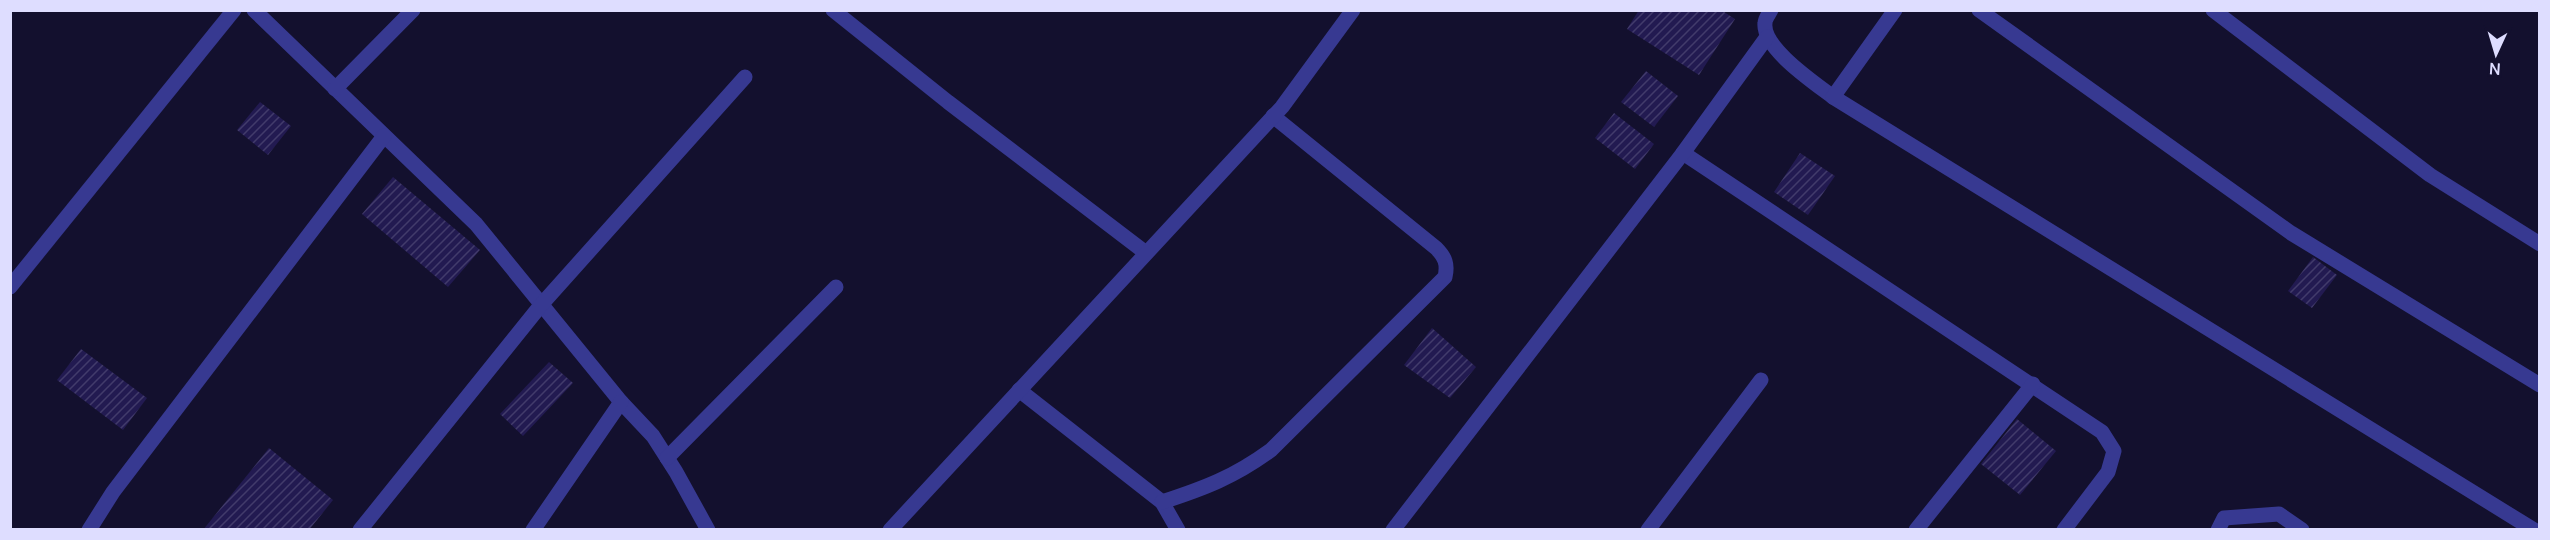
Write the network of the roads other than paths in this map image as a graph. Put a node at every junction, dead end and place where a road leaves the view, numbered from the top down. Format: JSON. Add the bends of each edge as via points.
{"nodes":[{"id":1,"x":234,"y":10,"type":"edge"},
{"id":2,"x":254,"y":10,"type":"edge"},
{"id":3,"x":413,"y":10,"type":"edge"},
{"id":4,"x":833,"y":10,"type":"edge"},
{"id":5,"x":1353,"y":10,"type":"edge"},
{"id":6,"x":1771,"y":10,"type":"edge"},
{"id":7,"x":1895,"y":10,"type":"edge"},
{"id":8,"x":1979,"y":10,"type":"edge"},
{"id":9,"x":2213,"y":10,"type":"edge"},
{"id":10,"x":1767,"y":37,"type":"junction"},
{"id":11,"x":746,"y":78,"type":"dead end"},
{"id":12,"x":335,"y":89,"type":"junction"},
{"id":13,"x":1833,"y":97,"type":"junction"},
{"id":14,"x":1273,"y":116,"type":"junction"},
{"id":15,"x":384,"y":136,"type":"junction"},
{"id":16,"x":1683,"y":153,"type":"junction"},
{"id":17,"x":2540,"y":244,"type":"edge"},
{"id":18,"x":1146,"y":253,"type":"junction"},
{"id":19,"x":10,"y":287,"type":"edge"},
{"id":20,"x":836,"y":287,"type":"dead end"},
{"id":21,"x":541,"y":305,"type":"junction"},
{"id":22,"x":1761,"y":380,"type":"dead end"},
{"id":23,"x":2033,"y":384,"type":"junction"},
{"id":24,"x":2540,"y":385,"type":"edge"},
{"id":25,"x":1019,"y":390,"type":"junction"},
{"id":26,"x":621,"y":402,"type":"junction"},
{"id":27,"x":668,"y":458,"type":"junction"},
{"id":28,"x":1162,"y":502,"type":"junction"},
{"id":29,"x":707,"y":529,"type":"edge"},
{"id":30,"x":88,"y":530,"type":"edge"},
{"id":31,"x":360,"y":530,"type":"edge"},
{"id":32,"x":533,"y":530,"type":"edge"},
{"id":33,"x":890,"y":530,"type":"edge"},
{"id":34,"x":1178,"y":530,"type":"edge"},
{"id":35,"x":1393,"y":530,"type":"edge"},
{"id":36,"x":1648,"y":530,"type":"edge"},
{"id":37,"x":1916,"y":530,"type":"edge"},
{"id":38,"x":2064,"y":530,"type":"edge"},
{"id":39,"x":2218,"y":530,"type":"edge"},
{"id":40,"x":2302,"y":530,"type":"edge"},
{"id":41,"x":2534,"y":530,"type":"edge"}],
"edges":[{"from":1,"to":19,"type":"street"},
{"from":2,"to":12,"type":"street"},
{"from":3,"to":12,"type":"street"},
{"from":4,"to":18,"type":"street"},
{"from":5,"to":14,"type":"street"},
{"from":6,"to":10,"type":"street","via":[[1765,24]]},
{"from":7,"to":13,"type":"street"},
{"from":8,"to":24,"type":"street","via":[[2291,233]]},
{"from":9,"to":17,"type":"street","via":[[2430,175]]},
{"from":10,"to":13,"type":"street","via":[[1774,48]]},
{"from":10,"to":16,"type":"street"},
{"from":11,"to":21,"type":"street"},
{"from":12,"to":15,"type":"street"},
{"from":13,"to":41,"type":"street"},
{"from":14,"to":18,"type":"street"},
{"from":14,"to":28,"type":"street","via":[[1436,248],[1445,257],[1445,277],[1271,450],[1243,471],[1212,486]]},
{"from":15,"to":21,"type":"street","via":[[476,224]]},
{"from":15,"to":30,"type":"street"},
{"from":16,"to":23,"type":"street"},
{"from":16,"to":35,"type":"street"},
{"from":18,"to":25,"type":"street"},
{"from":20,"to":27,"type":"street"},
{"from":21,"to":26,"type":"street"},
{"from":21,"to":31,"type":"street"},
{"from":22,"to":36,"type":"street"},
{"from":23,"to":37,"type":"street"},
{"from":23,"to":38,"type":"street","via":[[2102,432],[2114,451],[2108,472]]},
{"from":25,"to":28,"type":"street"},
{"from":25,"to":33,"type":"street"},
{"from":26,"to":27,"type":"street"},
{"from":26,"to":32,"type":"street"},
{"from":27,"to":29,"type":"street"},
{"from":28,"to":34,"type":"street"},
{"from":39,"to":40,"type":"street","via":[[2224,519],[2279,514]]}]}
